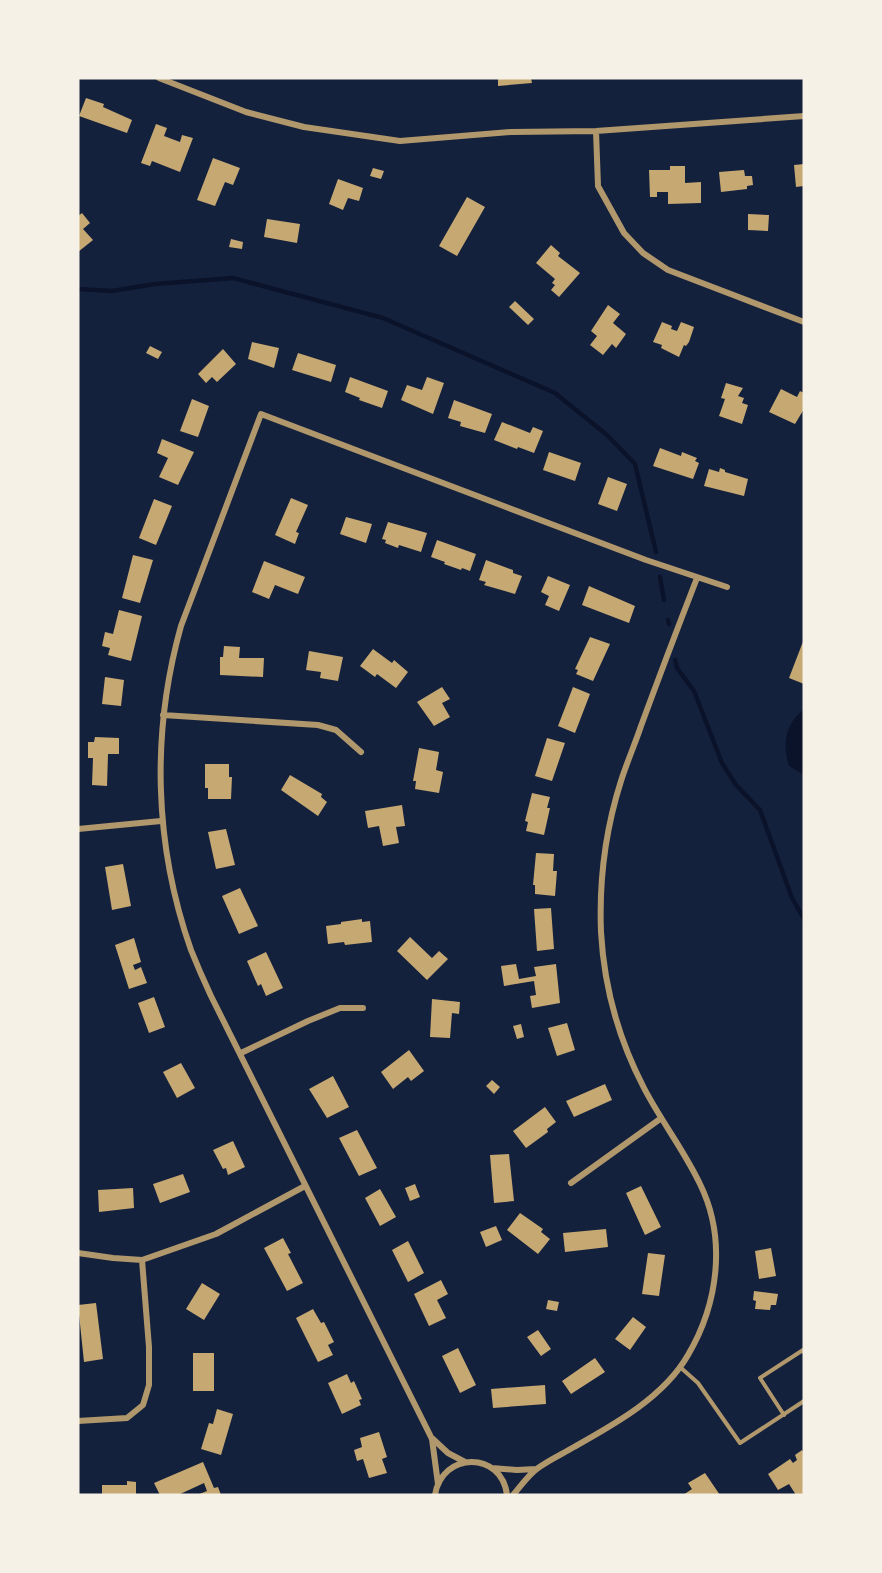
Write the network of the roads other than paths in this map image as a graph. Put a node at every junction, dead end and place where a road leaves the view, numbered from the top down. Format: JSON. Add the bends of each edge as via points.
{"nodes":[{"id":1,"x":159,"y":78,"type":"edge"},
{"id":2,"x":804,"y":116,"type":"edge"},
{"id":3,"x":596,"y":131,"type":"junction"},
{"id":4,"x":804,"y":322,"type":"edge"},
{"id":5,"x":697,"y":578,"type":"junction"},
{"id":6,"x":727,"y":587,"type":"dead end"},
{"id":7,"x":163,"y":715,"type":"junction"},
{"id":8,"x":362,"y":752,"type":"dead end"},
{"id":9,"x":161,"y":821,"type":"junction"},
{"id":10,"x":78,"y":829,"type":"edge"},
{"id":11,"x":363,"y":1008,"type":"dead end"},
{"id":12,"x":241,"y":1053,"type":"junction"},
{"id":13,"x":660,"y":1119,"type":"junction"},
{"id":14,"x":571,"y":1183,"type":"dead end"},
{"id":15,"x":305,"y":1186,"type":"junction"},
{"id":16,"x":78,"y":1253,"type":"edge"},
{"id":17,"x":142,"y":1260,"type":"junction"},
{"id":18,"x":804,"y":1352,"type":"edge"},
{"id":19,"x":680,"y":1367,"type":"junction"},
{"id":20,"x":804,"y":1401,"type":"edge"},
{"id":21,"x":784,"y":1414,"type":"junction"},
{"id":22,"x":78,"y":1421,"type":"edge"},
{"id":23,"x":432,"y":1439,"type":"junction"},
{"id":24,"x":465,"y":1462,"type":"junction"},
{"id":25,"x":491,"y":1468,"type":"junction"},
{"id":26,"x":536,"y":1469,"type":"junction"},
{"id":27,"x":438,"y":1484,"type":"junction"},
{"id":28,"x":435,"y":1495,"type":"edge"},
{"id":29,"x":507,"y":1495,"type":"edge"},
{"id":30,"x":513,"y":1495,"type":"edge"}],
"edges":[{"from":1,"to":3,"type":"street","via":[[246,112],[304,127],[400,141],[511,132]]},
{"from":2,"to":3,"type":"street"},
{"from":3,"to":4,"type":"street","via":[[598,186],[624,233],[643,254],[668,270]]},
{"from":5,"to":6,"type":"street"},
{"from":5,"to":7,"type":"street","via":[[261,414],[181,626]]},
{"from":5,"to":13,"type":"street","via":[[621,781],[605,857],[602,895],[602,943],[611,999],[627,1052]]},
{"from":7,"to":8,"type":"street","via":[[318,725],[336,730]]},
{"from":7,"to":9,"type":"street"},
{"from":9,"to":10,"type":"street"},
{"from":9,"to":12,"type":"street","via":[[191,950]]},
{"from":11,"to":12,"type":"street","via":[[340,1008]]},
{"from":12,"to":15,"type":"street"},
{"from":13,"to":14,"type":"street"},
{"from":13,"to":19,"type":"street","via":[[701,1186],[715,1234],[711,1304]]},
{"from":15,"to":17,"type":"street","via":[[216,1234]]},
{"from":15,"to":23,"type":"street"},
{"from":16,"to":17,"type":"street"},
{"from":17,"to":22,"type":"street","via":[[149,1347],[149,1385],[144,1405],[127,1418]]},
{"from":18,"to":21,"type":"lane","via":[[760,1378]]},
{"from":19,"to":21,"type":"lane","via":[[698,1383],[740,1443]]},
{"from":19,"to":26,"type":"street","via":[[654,1394],[617,1421]]},
{"from":20,"to":21,"type":"lane"},
{"from":23,"to":24,"type":"street"},
{"from":23,"to":27,"type":"street"},
{"from":24,"to":25,"type":"street"},
{"from":24,"to":27,"type":"street","via":[[449,1469]]},
{"from":25,"to":26,"type":"street"},
{"from":25,"to":29,"type":"street","via":[[503,1481]]},
{"from":26,"to":30,"type":"street"},
{"from":27,"to":28,"type":"street"}]}
